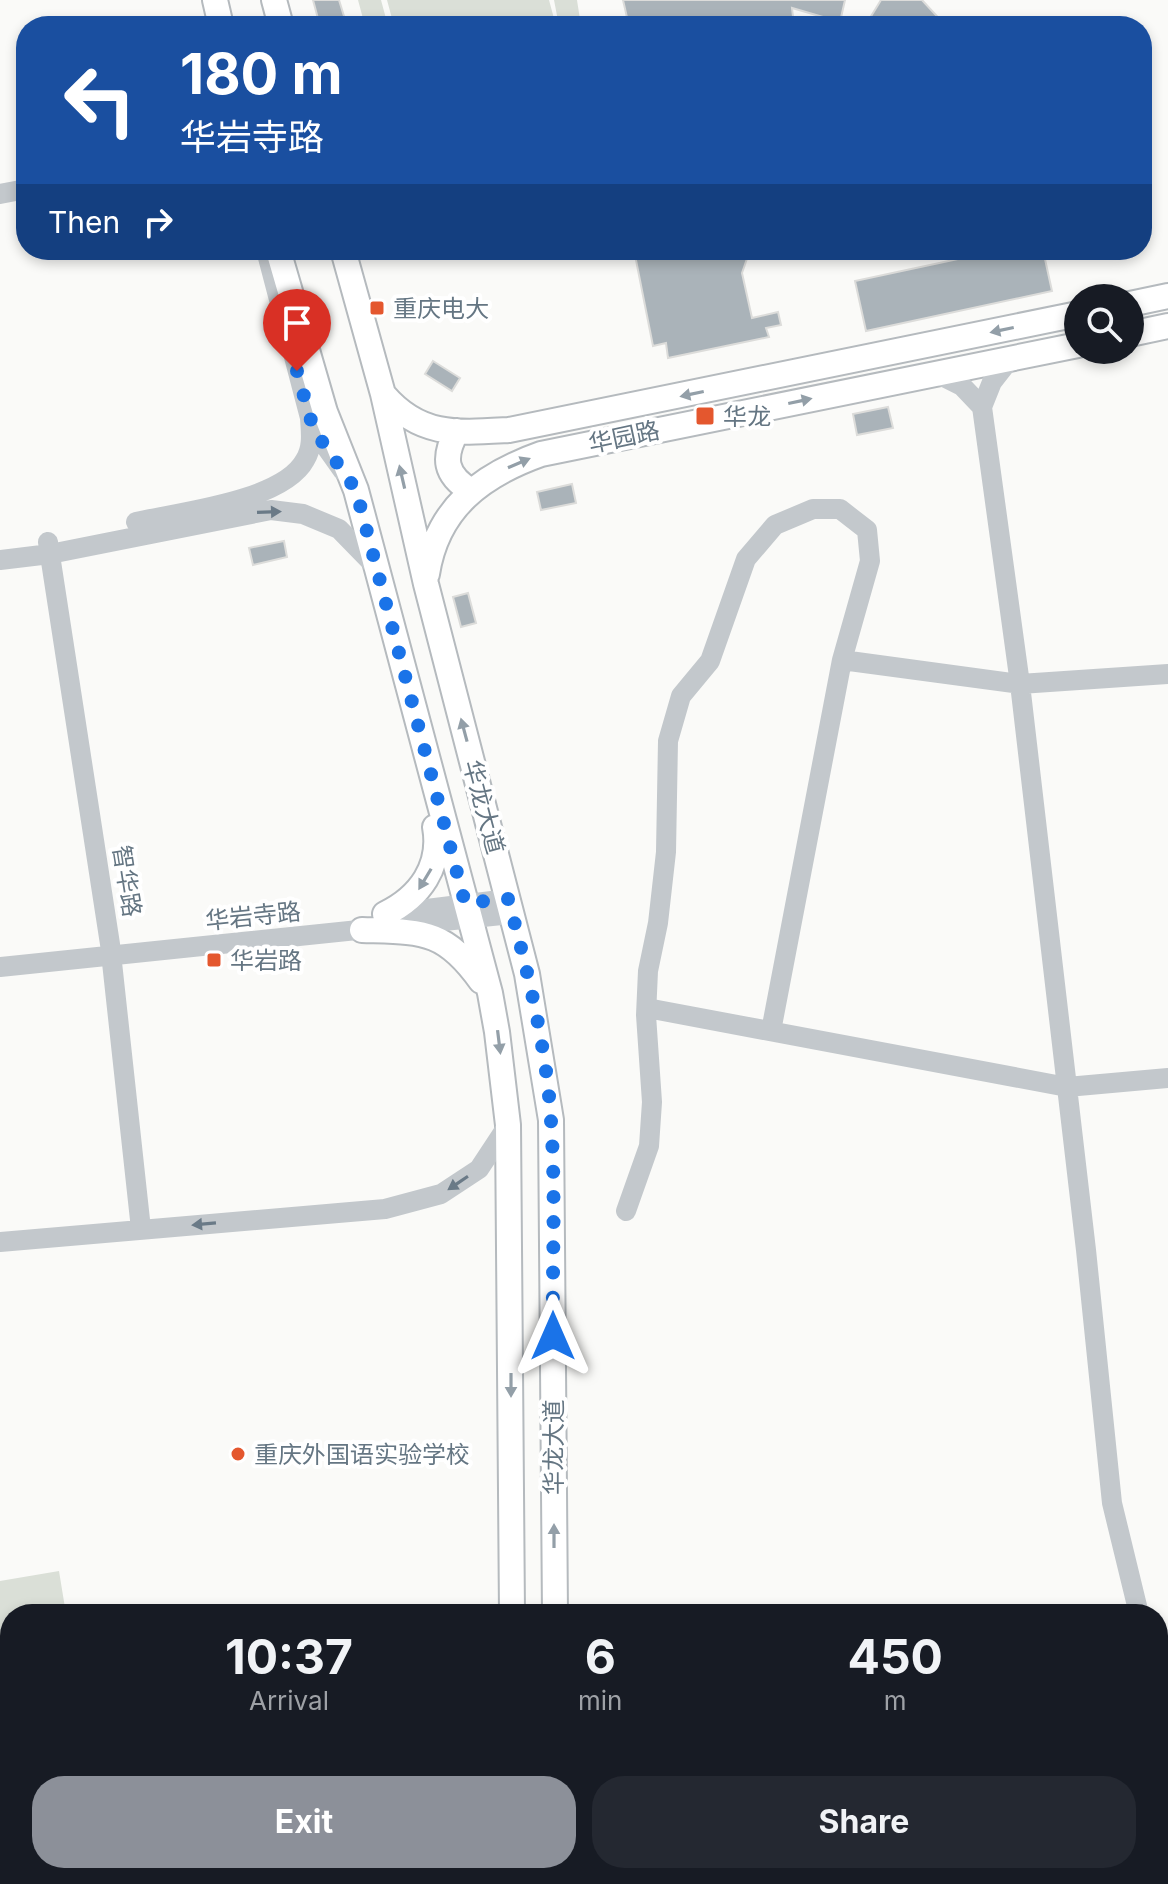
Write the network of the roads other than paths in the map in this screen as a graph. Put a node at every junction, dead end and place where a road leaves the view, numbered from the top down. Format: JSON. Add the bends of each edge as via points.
{"nodes":[{"id":1,"x":269,"y":260,"type":"edge"},
{"id":2,"x":281,"y":260,"type":"edge"},
{"id":3,"x":346,"y":260,"type":"edge"},
{"id":4,"x":1168,"y":296,"type":"edge"},
{"id":5,"x":1144,"y":301,"type":"edge"},
{"id":6,"x":1064,"y":317,"type":"edge"},
{"id":7,"x":1168,"y":326,"type":"edge"},
{"id":8,"x":1144,"y":331,"type":"edge"},
{"id":9,"x":1064,"y":348,"type":"edge"},
{"id":10,"x":1010,"y":359,"type":"junction"},
{"id":11,"x":936,"y":373,"type":"junction"},
{"id":12,"x":383,"y":394,"type":"junction"},
{"id":13,"x":982,"y":407,"type":"junction"},
{"id":14,"x":310,"y":418,"type":"junction"},
{"id":15,"x":457,"y":431,"type":"junction"},
{"id":16,"x":356,"y":490,"type":"junction"},
{"id":17,"x":471,"y":491,"type":"junction"},
{"id":18,"x":0,"y":547,"type":"edge"},
{"id":19,"x":49,"y":548,"type":"junction"},
{"id":20,"x":0,"y":560,"type":"edge"},
{"id":21,"x":377,"y":568,"type":"junction"},
{"id":22,"x":426,"y":584,"type":"junction"},
{"id":23,"x":842,"y":660,"type":"junction"},
{"id":24,"x":1168,"y":674,"type":"edge"},
{"id":25,"x":1020,"y":684,"type":"junction"},
{"id":26,"x":426,"y":749,"type":"junction"},
{"id":27,"x":510,"y":906,"type":"junction"},
{"id":28,"x":467,"y":911,"type":"junction"},
{"id":29,"x":385,"y":914,"type":"junction"},
{"id":30,"x":362,"y":930,"type":"junction"},
{"id":31,"x":111,"y":950,"type":"junction"},
{"id":32,"x":0,"y":954,"type":"edge"},
{"id":33,"x":0,"y":967,"type":"edge"},
{"id":34,"x":490,"y":993,"type":"junction"},
{"id":35,"x":647,"y":1008,"type":"junction"},
{"id":36,"x":771,"y":1031,"type":"junction"},
{"id":37,"x":1168,"y":1078,"type":"edge"},
{"id":38,"x":1067,"y":1087,"type":"junction"},
{"id":39,"x":508,"y":1125,"type":"junction"},
{"id":40,"x":626,"y":1211,"type":"dead end"},
{"id":41,"x":141,"y":1229,"type":"junction"},
{"id":42,"x":0,"y":1242,"type":"edge"},
{"id":43,"x":512,"y":1604,"type":"edge"},
{"id":44,"x":555,"y":1604,"type":"edge"},
{"id":45,"x":1137,"y":1604,"type":"edge"}],
"edges":[{"from":1,"to":14,"type":"street","name":"华龙大道"},
{"from":2,"to":16,"type":"main road","name":"华龙大道","via":[[325,412]]},
{"from":3,"to":12,"type":"main road","name":"华龙大道"},
{"from":4,"to":5,"type":"main road"},
{"from":6,"to":15,"type":"main road","name":"华园路","one_way":true,"via":[[534,426]]},
{"from":7,"to":8,"type":"main road"},
{"from":9,"to":10,"type":"main road","name":"华园路"},
{"from":10,"to":11,"type":"main road","name":"华园路"},
{"from":10,"to":13,"type":"street"},
{"from":11,"to":13,"type":"street","via":[[962,386]]},
{"from":17,"to":11,"type":"main road","name":"华园路","one_way":true,"via":[[512,464],[541,454]]},
{"from":12,"to":15,"type":"main road","name":"华园路","via":[[413,422]]},
{"from":22,"to":12,"type":"main road","name":"华龙大道","one_way":true},
{"from":13,"to":25,"type":"street"},
{"from":14,"to":16,"type":"street","name":"华龙大道"},
{"from":14,"to":19,"type":"street","via":[[307,457],[272,489]]},
{"from":15,"to":17,"type":"main road","via":[[447,457],[450,470]]},
{"from":16,"to":21,"type":"main road","name":"华龙大道"},
{"from":17,"to":22,"type":"main road","name":"华园路","via":[[439,531]]},
{"from":18,"to":19,"type":"street"},
{"from":19,"to":20,"type":"street"},
{"from":19,"to":21,"type":"street","one_way":true,"via":[[271,510],[303,514],[339,529]]},
{"from":19,"to":31,"type":"street","name":"智华路"},
{"from":21,"to":26,"type":"main road","name":"华龙大道"},
{"from":27,"to":22,"type":"main road","name":"华龙大道","one_way":true},
{"from":23,"to":25,"type":"street"},
{"from":23,"to":35,"type":"street","via":[[870,561],[867,530],[840,509],[813,509],[775,525],[746,559],[710,661],[681,696],[668,741],[666,852]]},
{"from":23,"to":36,"type":"street"},
{"from":24,"to":25,"type":"street"},
{"from":25,"to":38,"type":"street"},
{"from":26,"to":28,"type":"main road","name":"华龙大道"},
{"from":26,"to":29,"type":"main road","one_way":true,"via":[[437,852],[412,897]]},
{"from":27,"to":28,"type":"street","name":"华岩寺路"},
{"from":44,"to":27,"type":"main road","name":"华龙大道","one_way":true,"via":[[551,1120]]},
{"from":28,"to":29,"type":"street","name":"华岩寺路"},
{"from":28,"to":30,"type":"street","name":"华岩寺路"},
{"from":28,"to":34,"type":"main road","name":"华龙大道"},
{"from":29,"to":31,"type":"street","name":"华岩寺路"},
{"from":30,"to":31,"type":"street","name":"华岩寺路"},
{"from":30,"to":34,"type":"main road","via":[[415,932],[447,943]]},
{"from":31,"to":32,"type":"street","name":"华岩寺路"},
{"from":31,"to":33,"type":"street","name":"华岩寺路"},
{"from":31,"to":41,"type":"street","name":"智华路"},
{"from":34,"to":39,"type":"main road","name":"华龙大道","one_way":true},
{"from":35,"to":36,"type":"street"},
{"from":35,"to":40,"type":"street","via":[[649,1146]]},
{"from":36,"to":38,"type":"street"},
{"from":37,"to":38,"type":"street"},
{"from":38,"to":45,"type":"street","via":[[1112,1503]]},
{"from":39,"to":41,"type":"street","one_way":true,"via":[[479,1169],[441,1194],[385,1209]]},
{"from":39,"to":43,"type":"main road","name":"华龙大道","one_way":true},
{"from":41,"to":42,"type":"street"}]}
